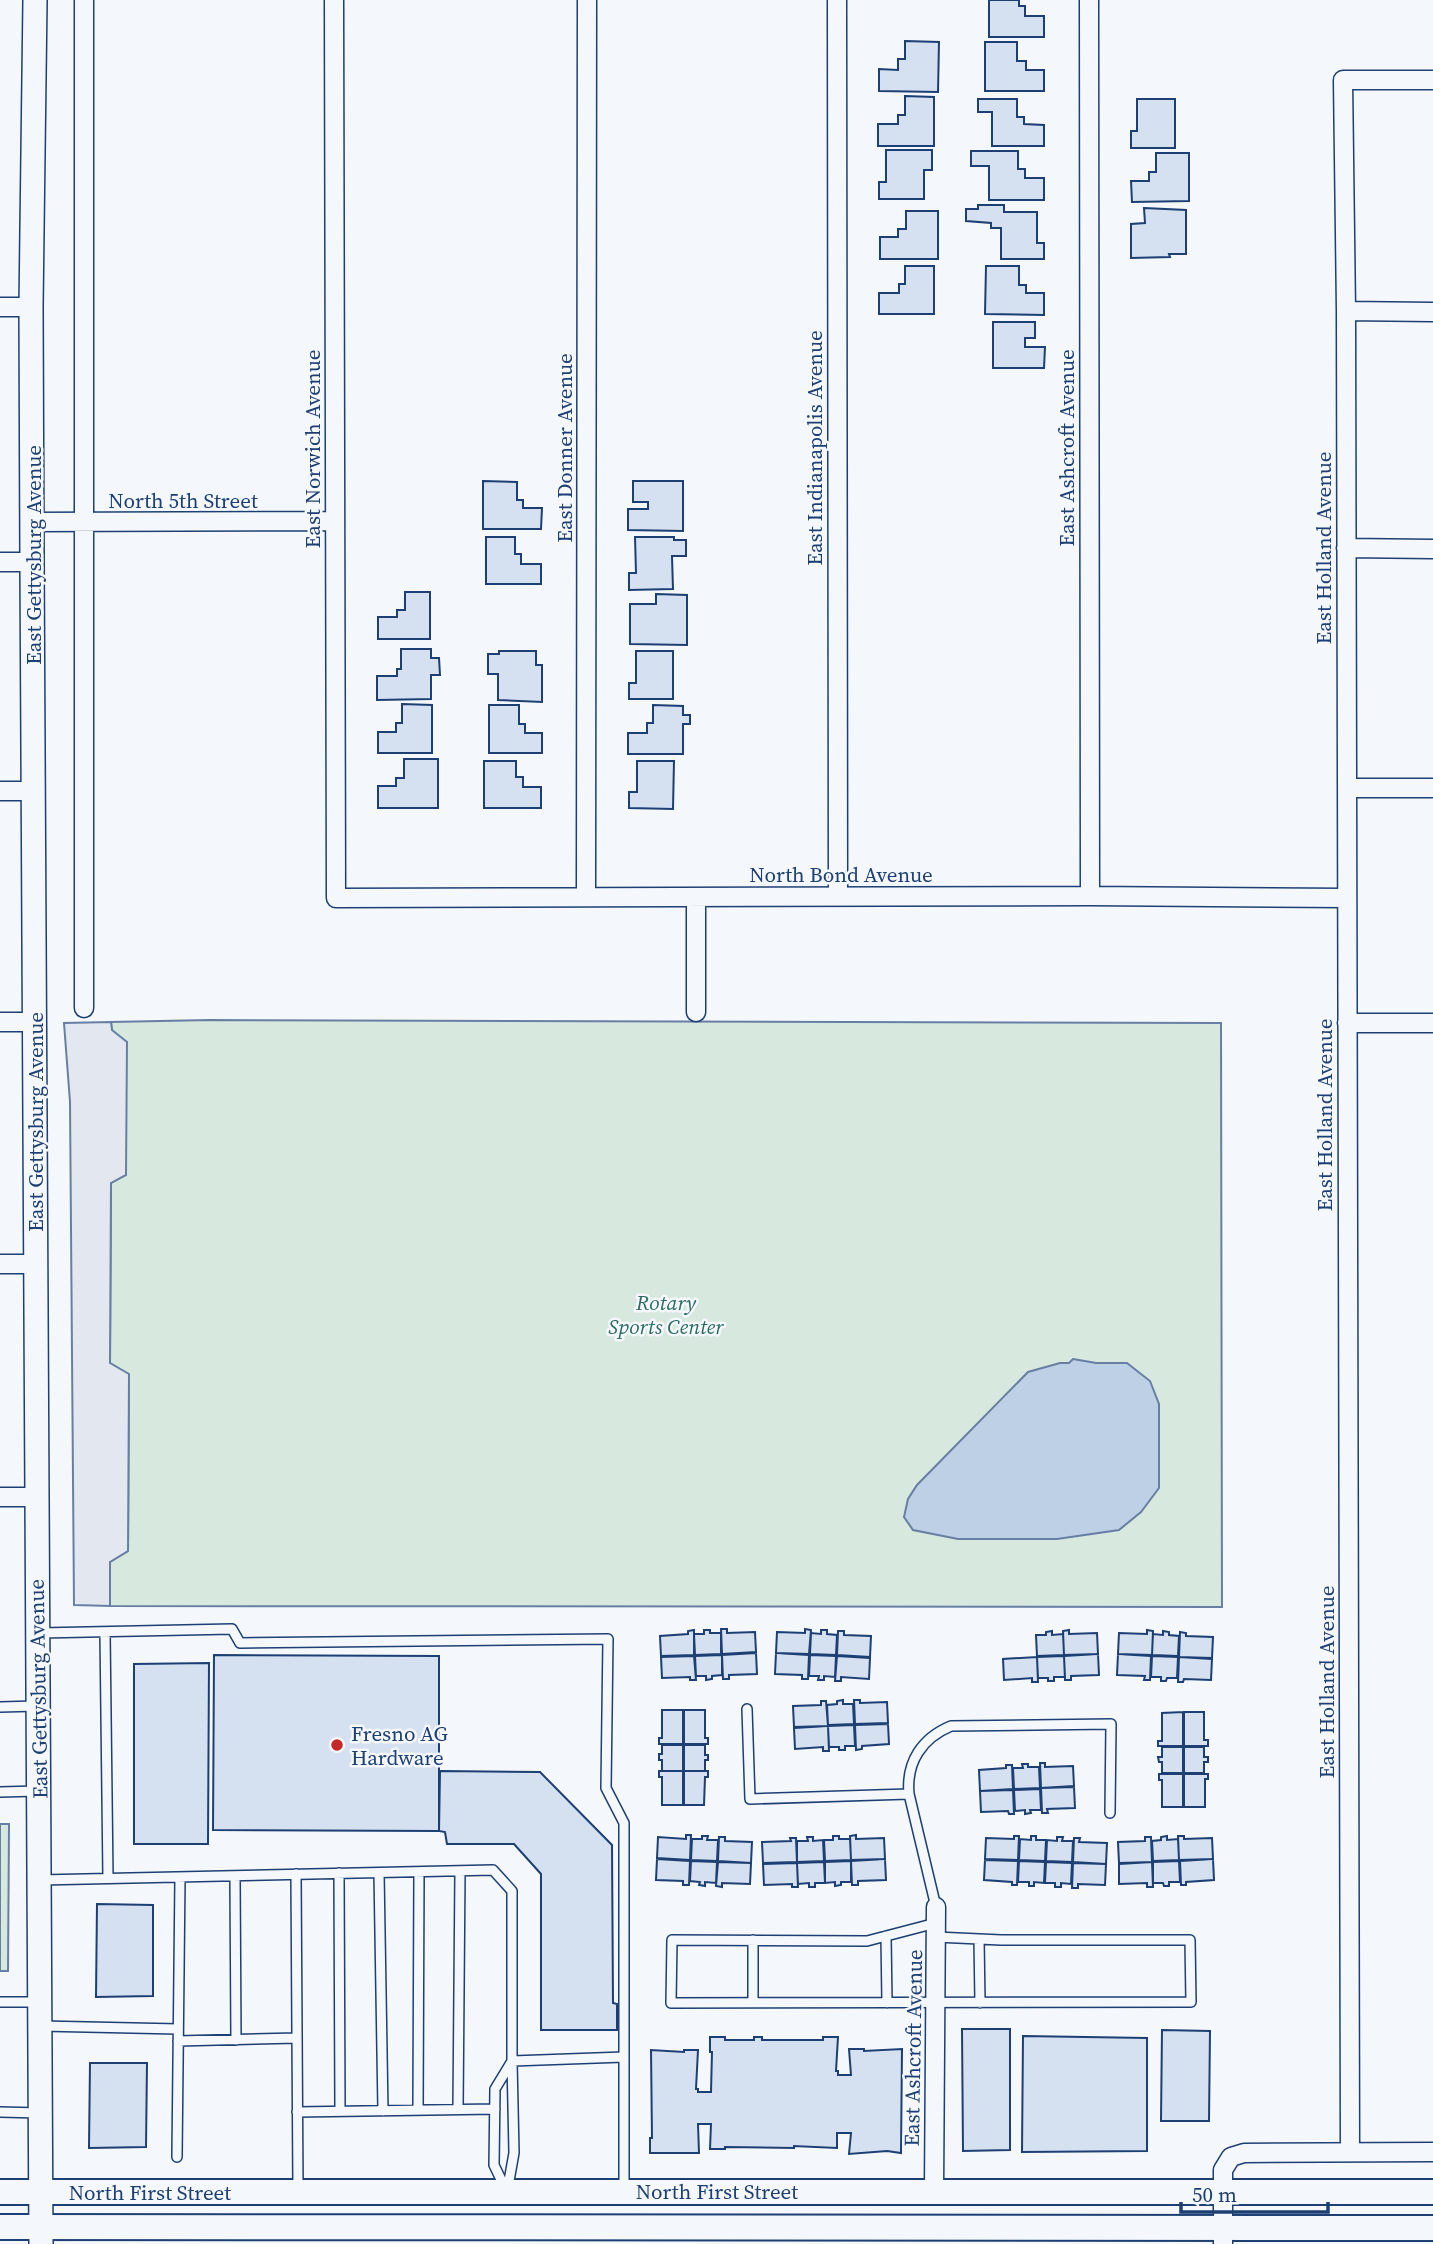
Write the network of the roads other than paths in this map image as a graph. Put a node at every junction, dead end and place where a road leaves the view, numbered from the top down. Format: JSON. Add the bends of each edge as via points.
{"nodes":[{"id":1,"x":35,"y":0,"type":"edge"},
{"id":2,"x":84,"y":0,"type":"edge"},
{"id":3,"x":334,"y":0,"type":"edge"},
{"id":4,"x":587,"y":0,"type":"edge"},
{"id":5,"x":836,"y":0,"type":"edge"},
{"id":6,"x":1089,"y":0,"type":"edge"},
{"id":7,"x":1433,"y":80,"type":"edge"},
{"id":8,"x":0,"y":307,"type":"edge"},
{"id":9,"x":32,"y":307,"type":"junction"},
{"id":10,"x":1346,"y":312,"type":"junction"},
{"id":11,"x":1433,"y":312,"type":"edge"},
{"id":12,"x":32,"y":522,"type":"junction"},
{"id":13,"x":334,"y":522,"type":"junction"},
{"id":14,"x":83,"y":523,"type":"junction"},
{"id":15,"x":1346,"y":548,"type":"junction"},
{"id":16,"x":1433,"y":549,"type":"edge"},
{"id":17,"x":0,"y":562,"type":"edge"},
{"id":18,"x":32,"y":562,"type":"junction"},
{"id":19,"x":1347,"y":788,"type":"junction"},
{"id":20,"x":1433,"y":788,"type":"edge"},
{"id":21,"x":0,"y":791,"type":"edge"},
{"id":22,"x":34,"y":791,"type":"junction"},
{"id":23,"x":586,"y":896,"type":"junction"},
{"id":24,"x":838,"y":896,"type":"junction"},
{"id":25,"x":1090,"y":896,"type":"junction"},
{"id":26,"x":696,"y":897,"type":"junction"},
{"id":27,"x":335,"y":898,"type":"joint"},
{"id":28,"x":1346,"y":898,"type":"junction"},
{"id":29,"x":84,"y":1008,"type":"dead end"},
{"id":30,"x":696,"y":1012,"type":"dead end"},
{"id":31,"x":0,"y":1021,"type":"edge"},
{"id":32,"x":34,"y":1021,"type":"junction"},
{"id":33,"x":1347,"y":1023,"type":"junction"},
{"id":34,"x":1433,"y":1023,"type":"edge"},
{"id":35,"x":0,"y":1264,"type":"edge"},
{"id":36,"x":36,"y":1265,"type":"junction"},
{"id":37,"x":0,"y":1497,"type":"edge"},
{"id":38,"x":36,"y":1497,"type":"junction"},
{"id":39,"x":38,"y":1633,"type":"junction"},
{"id":40,"x":105,"y":1633,"type":"junction"},
{"id":41,"x":39,"y":1706,"type":"junction"},
{"id":42,"x":0,"y":1707,"type":"edge"},
{"id":43,"x":747,"y":1709,"type":"dead end"},
{"id":44,"x":39,"y":1791,"type":"junction"},
{"id":45,"x":0,"y":1792,"type":"edge"},
{"id":46,"x":909,"y":1794,"type":"junction"},
{"id":47,"x":1110,"y":1814,"type":"dead end"},
{"id":48,"x":460,"y":1871,"type":"junction"},
{"id":49,"x":419,"y":1872,"type":"junction"},
{"id":50,"x":340,"y":1873,"type":"junction"},
{"id":51,"x":379,"y":1873,"type":"junction"},
{"id":52,"x":296,"y":1874,"type":"junction"},
{"id":53,"x":235,"y":1876,"type":"junction"},
{"id":54,"x":180,"y":1877,"type":"junction"},
{"id":55,"x":108,"y":1878,"type":"junction"},
{"id":56,"x":40,"y":1880,"type":"junction"},
{"id":57,"x":936,"y":1922,"type":"junction"},
{"id":58,"x":886,"y":1936,"type":"junction"},
{"id":59,"x":979,"y":1939,"type":"junction"},
{"id":60,"x":753,"y":1940,"type":"junction"},
{"id":61,"x":0,"y":2002,"type":"edge"},
{"id":62,"x":39,"y":2003,"type":"junction"},
{"id":63,"x":753,"y":2003,"type":"junction"},
{"id":64,"x":887,"y":2003,"type":"junction"},
{"id":65,"x":936,"y":2003,"type":"junction"},
{"id":66,"x":980,"y":2003,"type":"junction"},
{"id":67,"x":40,"y":2026,"type":"junction"},
{"id":68,"x":178,"y":2029,"type":"junction"},
{"id":69,"x":297,"y":2039,"type":"junction"},
{"id":70,"x":236,"y":2040,"type":"junction"},
{"id":71,"x":178,"y":2041,"type":"junction"},
{"id":72,"x":624,"y":2057,"type":"junction"},
{"id":73,"x":512,"y":2061,"type":"junction"},
{"id":74,"x":458,"y":2109,"type":"junction"},
{"id":75,"x":495,"y":2109,"type":"junction"},
{"id":76,"x":418,"y":2110,"type":"junction"},
{"id":77,"x":340,"y":2111,"type":"junction"},
{"id":78,"x":383,"y":2111,"type":"junction"},
{"id":79,"x":0,"y":2112,"type":"edge"},
{"id":80,"x":297,"y":2112,"type":"junction"},
{"id":81,"x":40,"y":2113,"type":"junction"},
{"id":82,"x":1350,"y":2151,"type":"junction"},
{"id":83,"x":1433,"y":2152,"type":"edge"},
{"id":84,"x":177,"y":2157,"type":"dead end"},
{"id":85,"x":934,"y":2190,"type":"junction"},
{"id":86,"x":624,"y":2191,"type":"junction"},
{"id":87,"x":1223,"y":2191,"type":"junction"},
{"id":88,"x":0,"y":2192,"type":"edge"},
{"id":89,"x":40,"y":2192,"type":"junction"},
{"id":90,"x":298,"y":2192,"type":"junction"},
{"id":91,"x":508,"y":2192,"type":"junction"},
{"id":92,"x":1433,"y":2192,"type":"edge"},
{"id":93,"x":0,"y":2227,"type":"edge"},
{"id":94,"x":328,"y":2227,"type":"junction"},
{"id":95,"x":1433,"y":2228,"type":"edge"},
{"id":96,"x":41,"y":2236,"type":"edge"},
{"id":97,"x":499,"y":2236,"type":"edge"},
{"id":98,"x":1223,"y":2236,"type":"edge"}],
"edges":[{"from":1,"to":9,"type":"street","name":"East Gettysburg Avenue"},
{"from":2,"to":14,"type":"street"},
{"from":3,"to":13,"type":"street","name":"East Norwich Avenue"},
{"from":4,"to":23,"type":"street","name":"East Donner Avenue"},
{"from":5,"to":24,"type":"street","name":"East Indianapolis Avenue"},
{"from":6,"to":25,"type":"street","name":"East Ashcroft Avenue"},
{"from":7,"to":10,"type":"street","name":"East Holland Avenue","via":[[1343,80]]},
{"from":8,"to":9,"type":"street"},
{"from":9,"to":12,"type":"street","name":"East Gettysburg Avenue"},
{"from":10,"to":11,"type":"street"},
{"from":10,"to":15,"type":"street","name":"East Holland Avenue"},
{"from":12,"to":14,"type":"street","name":"North 5th Street"},
{"from":12,"to":18,"type":"street","name":"East Gettysburg Avenue"},
{"from":13,"to":14,"type":"street","name":"North 5th Street"},
{"from":13,"to":27,"type":"street","name":"East Norwich Avenue"},
{"from":14,"to":29,"type":"street"},
{"from":15,"to":16,"type":"street"},
{"from":15,"to":19,"type":"street","name":"East Holland Avenue"},
{"from":17,"to":18,"type":"street"},
{"from":18,"to":22,"type":"street","name":"East Gettysburg Avenue"},
{"from":19,"to":20,"type":"street"},
{"from":19,"to":28,"type":"street","name":"East Holland Avenue"},
{"from":21,"to":22,"type":"street"},
{"from":22,"to":32,"type":"street","name":"East Gettysburg Avenue"},
{"from":23,"to":26,"type":"street","name":"North Bond Avenue"},
{"from":23,"to":27,"type":"street","name":"North Bond Avenue"},
{"from":24,"to":25,"type":"street","name":"North Bond Avenue"},
{"from":24,"to":26,"type":"street","name":"North Bond Avenue"},
{"from":25,"to":28,"type":"street","name":"North Bond Avenue"},
{"from":26,"to":30,"type":"street"},
{"from":28,"to":33,"type":"street","name":"East Holland Avenue"},
{"from":31,"to":32,"type":"street"},
{"from":32,"to":36,"type":"street","name":"East Gettysburg Avenue"},
{"from":33,"to":34,"type":"street"},
{"from":33,"to":82,"type":"street","name":"East Holland Avenue"},
{"from":35,"to":36,"type":"street"},
{"from":36,"to":38,"type":"street","name":"East Gettysburg Avenue"},
{"from":37,"to":38,"type":"street"},
{"from":38,"to":39,"type":"street","name":"East Gettysburg Avenue"},
{"from":39,"to":40,"type":"lane"},
{"from":39,"to":41,"type":"street","name":"East Gettysburg Avenue"},
{"from":40,"to":55,"type":"lane"},
{"from":40,"to":72,"type":"lane","via":[[232,1629],[240,1643],[608,1639],[606,1788],[624,1823]]},
{"from":41,"to":42,"type":"lane"},
{"from":41,"to":44,"type":"street","name":"East Gettysburg Avenue"},
{"from":43,"to":46,"type":"lane","via":[[750,1799]]},
{"from":44,"to":45,"type":"lane"},
{"from":44,"to":56,"type":"street","name":"East Gettysburg Avenue"},
{"from":46,"to":47,"type":"lane","via":[[915,1756],[933,1735],[951,1726],[1111,1724]]},
{"from":46,"to":57,"type":"lane"},
{"from":48,"to":49,"type":"lane"},
{"from":48,"to":73,"type":"lane","via":[[493,1870],[512,1891]]},
{"from":48,"to":74,"type":"lane"},
{"from":49,"to":51,"type":"lane"},
{"from":49,"to":76,"type":"lane"},
{"from":50,"to":51,"type":"lane"},
{"from":50,"to":52,"type":"lane"},
{"from":50,"to":77,"type":"lane"},
{"from":51,"to":78,"type":"lane"},
{"from":52,"to":53,"type":"lane"},
{"from":52,"to":69,"type":"lane"},
{"from":53,"to":54,"type":"lane"},
{"from":53,"to":70,"type":"lane"},
{"from":54,"to":55,"type":"lane"},
{"from":54,"to":68,"type":"lane"},
{"from":55,"to":56,"type":"lane"},
{"from":56,"to":62,"type":"street","name":"East Gettysburg Avenue"},
{"from":57,"to":58,"type":"lane"},
{"from":57,"to":59,"type":"lane"},
{"from":57,"to":65,"type":"street","name":"East Ashcroft Avenue"},
{"from":58,"to":60,"type":"lane","via":[[867,1941]]},
{"from":58,"to":64,"type":"lane"},
{"from":59,"to":66,"type":"lane"},
{"from":59,"to":66,"type":"lane","via":[[1190,1940],[1191,2002]]},
{"from":60,"to":63,"type":"lane"},
{"from":60,"to":63,"type":"lane","via":[[672,1940],[671,2003]]},
{"from":61,"to":62,"type":"lane"},
{"from":62,"to":67,"type":"street","name":"East Gettysburg Avenue"},
{"from":63,"to":64,"type":"lane"},
{"from":64,"to":65,"type":"lane"},
{"from":65,"to":66,"type":"lane"},
{"from":65,"to":85,"type":"street","name":"East Ashcroft Avenue"},
{"from":67,"to":68,"type":"lane"},
{"from":67,"to":81,"type":"street","name":"East Gettysburg Avenue"},
{"from":68,"to":71,"type":"lane"},
{"from":69,"to":70,"type":"lane"},
{"from":69,"to":80,"type":"lane"},
{"from":70,"to":71,"type":"lane"},
{"from":71,"to":84,"type":"lane"},
{"from":72,"to":73,"type":"lane"},
{"from":72,"to":86,"type":"lane"},
{"from":73,"to":75,"type":"lane","via":[[495,2089]]},
{"from":73,"to":91,"type":"lane","via":[[514,2153]]},
{"from":74,"to":75,"type":"lane"},
{"from":74,"to":76,"type":"lane"},
{"from":75,"to":91,"type":"lane","via":[[494,2165]]},
{"from":76,"to":78,"type":"lane"},
{"from":77,"to":78,"type":"lane"},
{"from":77,"to":80,"type":"lane"},
{"from":79,"to":81,"type":"lane"},
{"from":80,"to":90,"type":"lane"},
{"from":81,"to":89,"type":"street","name":"East Gettysburg Avenue"},
{"from":82,"to":83,"type":"street"},
{"from":82,"to":87,"type":"street","via":[[1231,2157],[1223,2170]]},
{"from":85,"to":86,"type":"main road","name":"North First Street"},
{"from":85,"to":87,"type":"main road","name":"North First Street"},
{"from":86,"to":91,"type":"main road","name":"North First Street"},
{"from":87,"to":92,"type":"main road","name":"North First Street"},
{"from":87,"to":98,"type":"street"},
{"from":88,"to":89,"type":"main road","name":"North First Street"},
{"from":89,"to":90,"type":"main road","name":"North First Street"},
{"from":89,"to":96,"type":"street","name":"East Gettysburg Avenue"},
{"from":90,"to":91,"type":"main road","name":"North First Street"},
{"from":91,"to":94,"type":"main road","via":[[491,2209],[371,2214]]},
{"from":93,"to":96,"type":"main road","name":"North First Street"},
{"from":94,"to":96,"type":"main road","name":"North First Street"},
{"from":94,"to":97,"type":"main road","name":"North First Street"},
{"from":95,"to":98,"type":"main road","name":"North First Street"},
{"from":97,"to":98,"type":"main road","name":"North First Street"}]}
